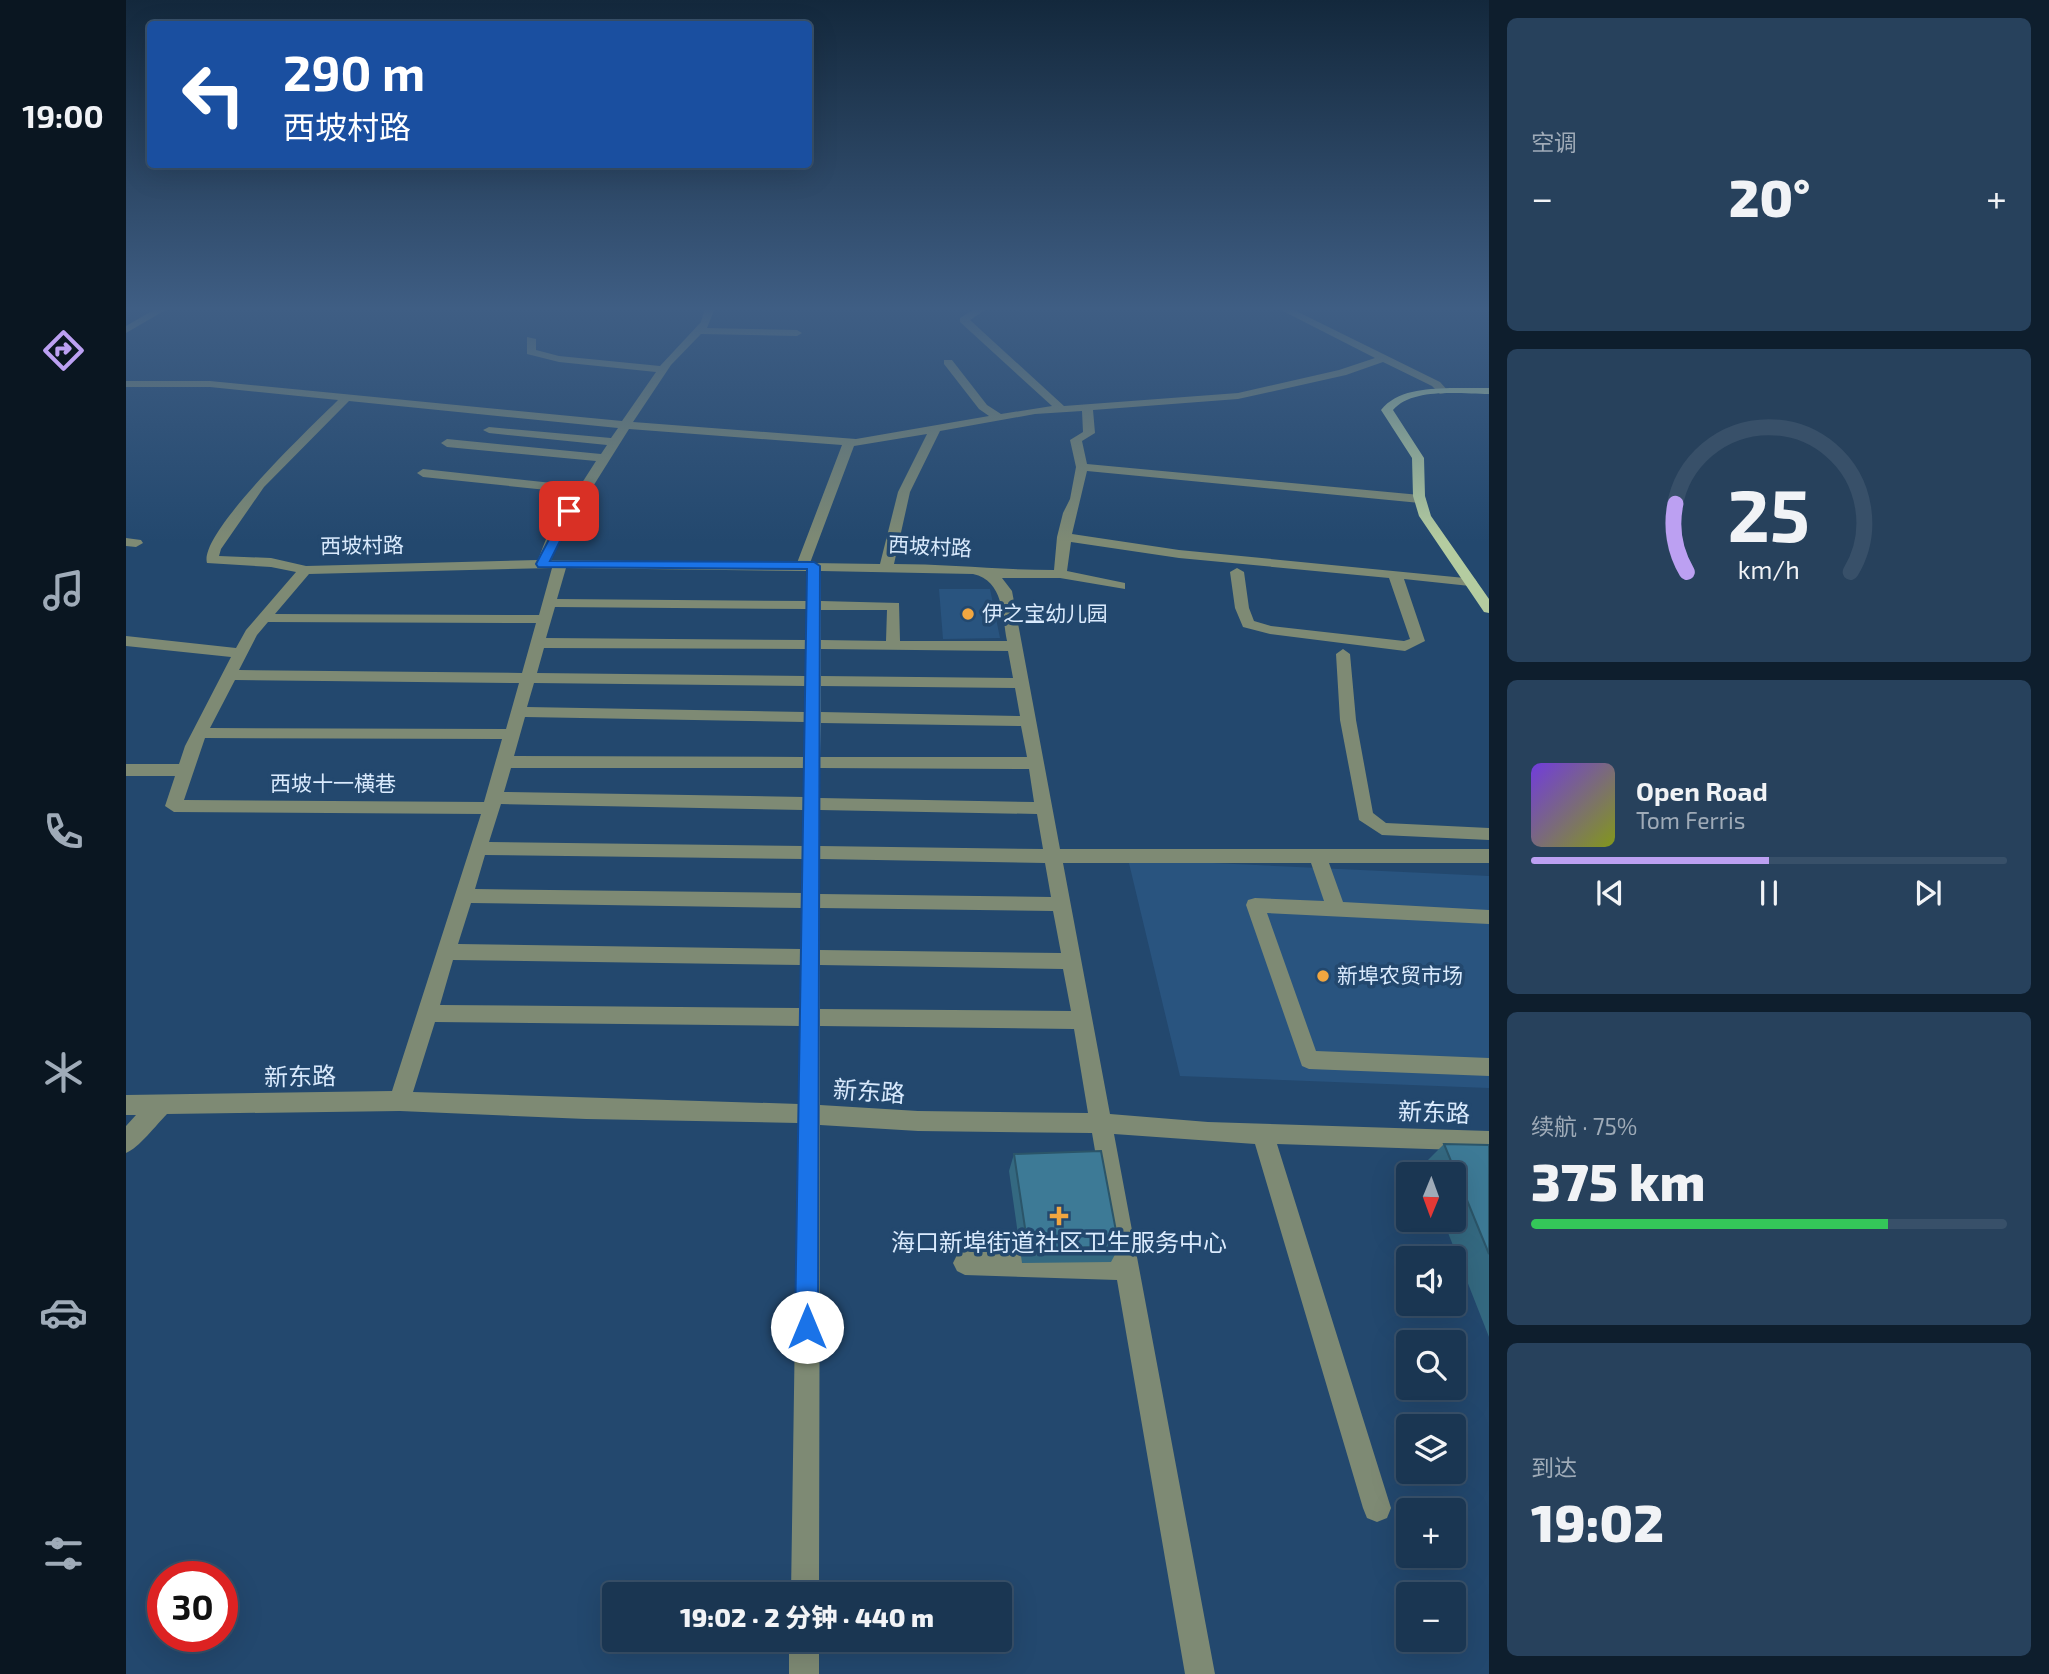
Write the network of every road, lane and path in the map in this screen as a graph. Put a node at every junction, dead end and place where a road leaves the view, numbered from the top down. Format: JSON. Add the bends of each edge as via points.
{"nodes":[{"id":1,"x":229,"y":386,"type":"edge"},
{"id":2,"x":652,"y":386,"type":"edge"},
{"id":3,"x":967,"y":386,"type":"edge"},
{"id":4,"x":1036,"y":386,"type":"edge"},
{"id":5,"x":1283,"y":386,"type":"edge"},
{"id":6,"x":1438,"y":386,"type":"edge"},
{"id":7,"x":1489,"y":391,"type":"edge"},
{"id":8,"x":1444,"y":392,"type":"junction"},
{"id":9,"x":345,"y":399,"type":"junction"},
{"id":10,"x":1087,"y":408,"type":"junction"},
{"id":11,"x":1061,"y":409,"type":"junction"},
{"id":12,"x":999,"y":417,"type":"junction"},
{"id":13,"x":626,"y":425,"type":"junction"},
{"id":14,"x":936,"y":428,"type":"junction"},
{"id":15,"x":489,"y":430,"type":"dead end"},
{"id":16,"x":614,"y":442,"type":"junction"},
{"id":17,"x":447,"y":443,"type":"dead end"},
{"id":18,"x":849,"y":443,"type":"junction"},
{"id":19,"x":604,"y":458,"type":"junction"},
{"id":20,"x":1082,"y":467,"type":"junction"},
{"id":21,"x":423,"y":473,"type":"dead end"},
{"id":22,"x":584,"y":490,"type":"junction"},
{"id":23,"x":1420,"y":499,"type":"junction"},
{"id":24,"x":1064,"y":537,"type":"junction"},
{"id":25,"x":542,"y":564,"type":"junction"},
{"id":26,"x":560,"y":564,"type":"junction"},
{"id":27,"x":808,"y":566,"type":"junction"},
{"id":28,"x":886,"y":567,"type":"junction"},
{"id":29,"x":305,"y":570,"type":"junction"},
{"id":30,"x":1237,"y":572,"type":"dead end"},
{"id":31,"x":991,"y":574,"type":"junction"},
{"id":32,"x":1395,"y":574,"type":"junction"},
{"id":33,"x":1060,"y":575,"type":"junction"},
{"id":34,"x":1470,"y":582,"type":"junction"},
{"id":35,"x":1120,"y":586,"type":"dead end"},
{"id":36,"x":549,"y":603,"type":"junction"},
{"id":37,"x":813,"y":606,"type":"junction"},
{"id":38,"x":1489,"y":609,"type":"edge"},
{"id":39,"x":264,"y":618,"type":"junction"},
{"id":40,"x":544,"y":619,"type":"junction"},
{"id":41,"x":126,"y":641,"type":"edge"},
{"id":42,"x":538,"y":643,"type":"junction"},
{"id":43,"x":813,"y":645,"type":"junction"},
{"id":44,"x":893,"y":645,"type":"junction"},
{"id":45,"x":1015,"y":646,"type":"junction"},
{"id":46,"x":242,"y":653,"type":"junction"},
{"id":47,"x":1343,"y":654,"type":"dead end"},
{"id":48,"x":231,"y":675,"type":"junction"},
{"id":49,"x":528,"y":676,"type":"junction"},
{"id":50,"x":812,"y":680,"type":"junction"},
{"id":51,"x":1022,"y":683,"type":"junction"},
{"id":52,"x":518,"y":712,"type":"junction"},
{"id":53,"x":812,"y":717,"type":"junction"},
{"id":54,"x":1028,"y":721,"type":"junction"},
{"id":55,"x":200,"y":733,"type":"junction"},
{"id":56,"x":512,"y":734,"type":"junction"},
{"id":57,"x":504,"y":762,"type":"junction"},
{"id":58,"x":812,"y":763,"type":"junction"},
{"id":59,"x":1036,"y":764,"type":"junction"},
{"id":60,"x":126,"y":770,"type":"edge"},
{"id":61,"x":185,"y":770,"type":"junction"},
{"id":62,"x":492,"y":803,"type":"junction"},
{"id":63,"x":811,"y":804,"type":"junction"},
{"id":64,"x":1043,"y":808,"type":"junction"},
{"id":65,"x":1489,"y":834,"type":"edge"},
{"id":66,"x":478,"y":848,"type":"junction"},
{"id":67,"x":811,"y":853,"type":"junction"},
{"id":68,"x":1317,"y":855,"type":"junction"},
{"id":69,"x":1052,"y":856,"type":"junction"},
{"id":70,"x":1489,"y":856,"type":"edge"},
{"id":71,"x":464,"y":896,"type":"junction"},
{"id":72,"x":810,"y":901,"type":"junction"},
{"id":73,"x":1060,"y":904,"type":"junction"},
{"id":74,"x":1336,"y":909,"type":"junction"},
{"id":75,"x":1489,"y":917,"type":"edge"},
{"id":76,"x":446,"y":952,"type":"junction"},
{"id":77,"x":810,"y":957,"type":"junction"},
{"id":78,"x":1070,"y":961,"type":"junction"},
{"id":79,"x":427,"y":1013,"type":"junction"},
{"id":80,"x":809,"y":1017,"type":"junction"},
{"id":81,"x":1080,"y":1020,"type":"junction"},
{"id":82,"x":1489,"y":1067,"type":"edge"},
{"id":83,"x":400,"y":1101,"type":"junction"},
{"id":84,"x":126,"y":1105,"type":"edge"},
{"id":85,"x":161,"y":1106,"type":"junction"},
{"id":86,"x":808,"y":1114,"type":"junction"},
{"id":87,"x":1099,"y":1123,"type":"junction"},
{"id":88,"x":1263,"y":1133,"type":"junction"},
{"id":89,"x":1489,"y":1141,"type":"edge"},
{"id":90,"x":126,"y":1143,"type":"edge"},
{"id":91,"x":965,"y":1263,"type":"dead end"},
{"id":92,"x":1125,"y":1268,"type":"junction"},
{"id":93,"x":1377,"y":1508,"type":"dead end"},
{"id":94,"x":804,"y":1582,"type":"edge"},
{"id":95,"x":804,"y":1652,"type":"edge"},
{"id":96,"x":804,"y":1674,"type":"edge"},
{"id":97,"x":1200,"y":1674,"type":"edge"}],
"edges":[{"from":1,"to":9,"type":"street"},
{"from":2,"to":13,"type":"street"},
{"from":3,"to":12,"type":"street","via":[[983,407]]},
{"from":4,"to":11,"type":"street"},
{"from":5,"to":10,"type":"street","via":[[1238,396]]},
{"from":6,"to":8,"type":"street"},
{"from":7,"to":8,"type":"main road"},
{"from":8,"to":23,"type":"main road","via":[[1406,396],[1387,410],[1418,458]]},
{"from":9,"to":13,"type":"street"},
{"from":9,"to":29,"type":"street","name":"西坡村路","via":[[260,484],[214,549],[212,560],[262,561]]},
{"from":10,"to":11,"type":"street"},
{"from":10,"to":20,"type":"street","via":[[1089,433],[1076,440]]},
{"from":11,"to":12,"type":"street"},
{"from":12,"to":14,"type":"street"},
{"from":13,"to":16,"type":"street"},
{"from":13,"to":18,"type":"street"},
{"from":14,"to":18,"type":"street"},
{"from":14,"to":28,"type":"street","via":[[904,492]]},
{"from":15,"to":16,"type":"street"},
{"from":16,"to":19,"type":"street"},
{"from":17,"to":19,"type":"street"},
{"from":18,"to":27,"type":"street"},
{"from":19,"to":22,"type":"street"},
{"from":20,"to":23,"type":"street"},
{"from":20,"to":24,"type":"street"},
{"from":21,"to":22,"type":"street"},
{"from":22,"to":25,"type":"street"},
{"from":23,"to":34,"type":"main road","via":[[1432,528]]},
{"from":24,"to":32,"type":"street","via":[[1179,554]]},
{"from":24,"to":33,"type":"street"},
{"from":25,"to":26,"type":"street","name":"西坡村路"},
{"from":25,"to":29,"type":"street","name":"西坡村路"},
{"from":26,"to":27,"type":"street","name":"西坡村路"},
{"from":26,"to":36,"type":"street"},
{"from":27,"to":28,"type":"street","name":"西坡村路"},
{"from":27,"to":37,"type":"street"},
{"from":28,"to":31,"type":"street","name":"西坡村路"},
{"from":29,"to":39,"type":"street"},
{"from":30,"to":32,"type":"street","via":[[1241,608],[1248,624],[1405,646],[1418,641]]},
{"from":31,"to":33,"type":"street"},
{"from":31,"to":45,"type":"street","name":"西坡村路","via":[[1005,591]]},
{"from":32,"to":34,"type":"street"},
{"from":33,"to":35,"type":"street"},
{"from":34,"to":38,"type":"main road"},
{"from":36,"to":37,"type":"street"},
{"from":36,"to":40,"type":"street"},
{"from":37,"to":43,"type":"street"},
{"from":37,"to":44,"type":"street","via":[[894,606]]},
{"from":39,"to":40,"type":"street"},
{"from":39,"to":46,"type":"street"},
{"from":40,"to":42,"type":"street"},
{"from":41,"to":46,"type":"street"},
{"from":42,"to":43,"type":"street"},
{"from":42,"to":49,"type":"street"},
{"from":43,"to":44,"type":"street"},
{"from":43,"to":50,"type":"street"},
{"from":44,"to":45,"type":"street"},
{"from":45,"to":51,"type":"street","name":"西坡村路"},
{"from":46,"to":48,"type":"street"},
{"from":47,"to":65,"type":"street","via":[[1348,720],[1365,816],[1382,829]]},
{"from":48,"to":49,"type":"street"},
{"from":48,"to":55,"type":"street"},
{"from":49,"to":50,"type":"street"},
{"from":49,"to":52,"type":"street"},
{"from":50,"to":51,"type":"street"},
{"from":50,"to":53,"type":"street"},
{"from":51,"to":54,"type":"street","name":"西坡村路"},
{"from":52,"to":53,"type":"street"},
{"from":52,"to":56,"type":"street"},
{"from":53,"to":54,"type":"street"},
{"from":53,"to":58,"type":"street"},
{"from":54,"to":59,"type":"street","name":"西坡村路"},
{"from":55,"to":56,"type":"street"},
{"from":55,"to":61,"type":"street"},
{"from":56,"to":57,"type":"street"},
{"from":57,"to":58,"type":"street"},
{"from":57,"to":62,"type":"street"},
{"from":58,"to":59,"type":"street"},
{"from":58,"to":63,"type":"street"},
{"from":59,"to":64,"type":"street","name":"西坡村路"},
{"from":60,"to":61,"type":"street"},
{"from":61,"to":62,"type":"street","name":"西坡十一横巷","via":[[174,806]]},
{"from":62,"to":63,"type":"street","name":"西坡十一横巷"},
{"from":62,"to":66,"type":"street"},
{"from":63,"to":64,"type":"street","name":"西坡十一横巷"},
{"from":63,"to":67,"type":"street"},
{"from":64,"to":69,"type":"street","name":"西坡村路"},
{"from":66,"to":67,"type":"street"},
{"from":66,"to":71,"type":"street"},
{"from":67,"to":69,"type":"street"},
{"from":67,"to":72,"type":"street"},
{"from":68,"to":69,"type":"street"},
{"from":68,"to":70,"type":"street"},
{"from":68,"to":74,"type":"street"},
{"from":69,"to":73,"type":"street","name":"西坡村路"},
{"from":71,"to":72,"type":"street"},
{"from":71,"to":76,"type":"street"},
{"from":72,"to":73,"type":"street"},
{"from":72,"to":77,"type":"street"},
{"from":73,"to":78,"type":"street","name":"西坡村路"},
{"from":74,"to":75,"type":"street"},
{"from":74,"to":82,"type":"street","via":[[1255,905],[1309,1060]]},
{"from":76,"to":77,"type":"street"},
{"from":76,"to":79,"type":"street"},
{"from":77,"to":78,"type":"street"},
{"from":77,"to":80,"type":"street"},
{"from":78,"to":81,"type":"street","name":"西坡村路"},
{"from":79,"to":80,"type":"street"},
{"from":79,"to":83,"type":"street"},
{"from":80,"to":81,"type":"street"},
{"from":80,"to":86,"type":"street"},
{"from":81,"to":87,"type":"street","name":"西坡村路"},
{"from":83,"to":85,"type":"street","name":"新东路"},
{"from":83,"to":86,"type":"street","name":"新东路"},
{"from":84,"to":85,"type":"street","name":"新东路"},
{"from":85,"to":90,"type":"street"},
{"from":86,"to":87,"type":"street","name":"新东路","via":[[918,1121]]},
{"from":86,"to":94,"type":"street"},
{"from":87,"to":88,"type":"street","name":"新东路"},
{"from":87,"to":92,"type":"street","name":"西坡村路"},
{"from":88,"to":89,"type":"street","name":"新东路"},
{"from":88,"to":93,"type":"street"},
{"from":91,"to":92,"type":"street"},
{"from":92,"to":97,"type":"street","name":"西坡村路"},
{"from":95,"to":96,"type":"street"}]}
